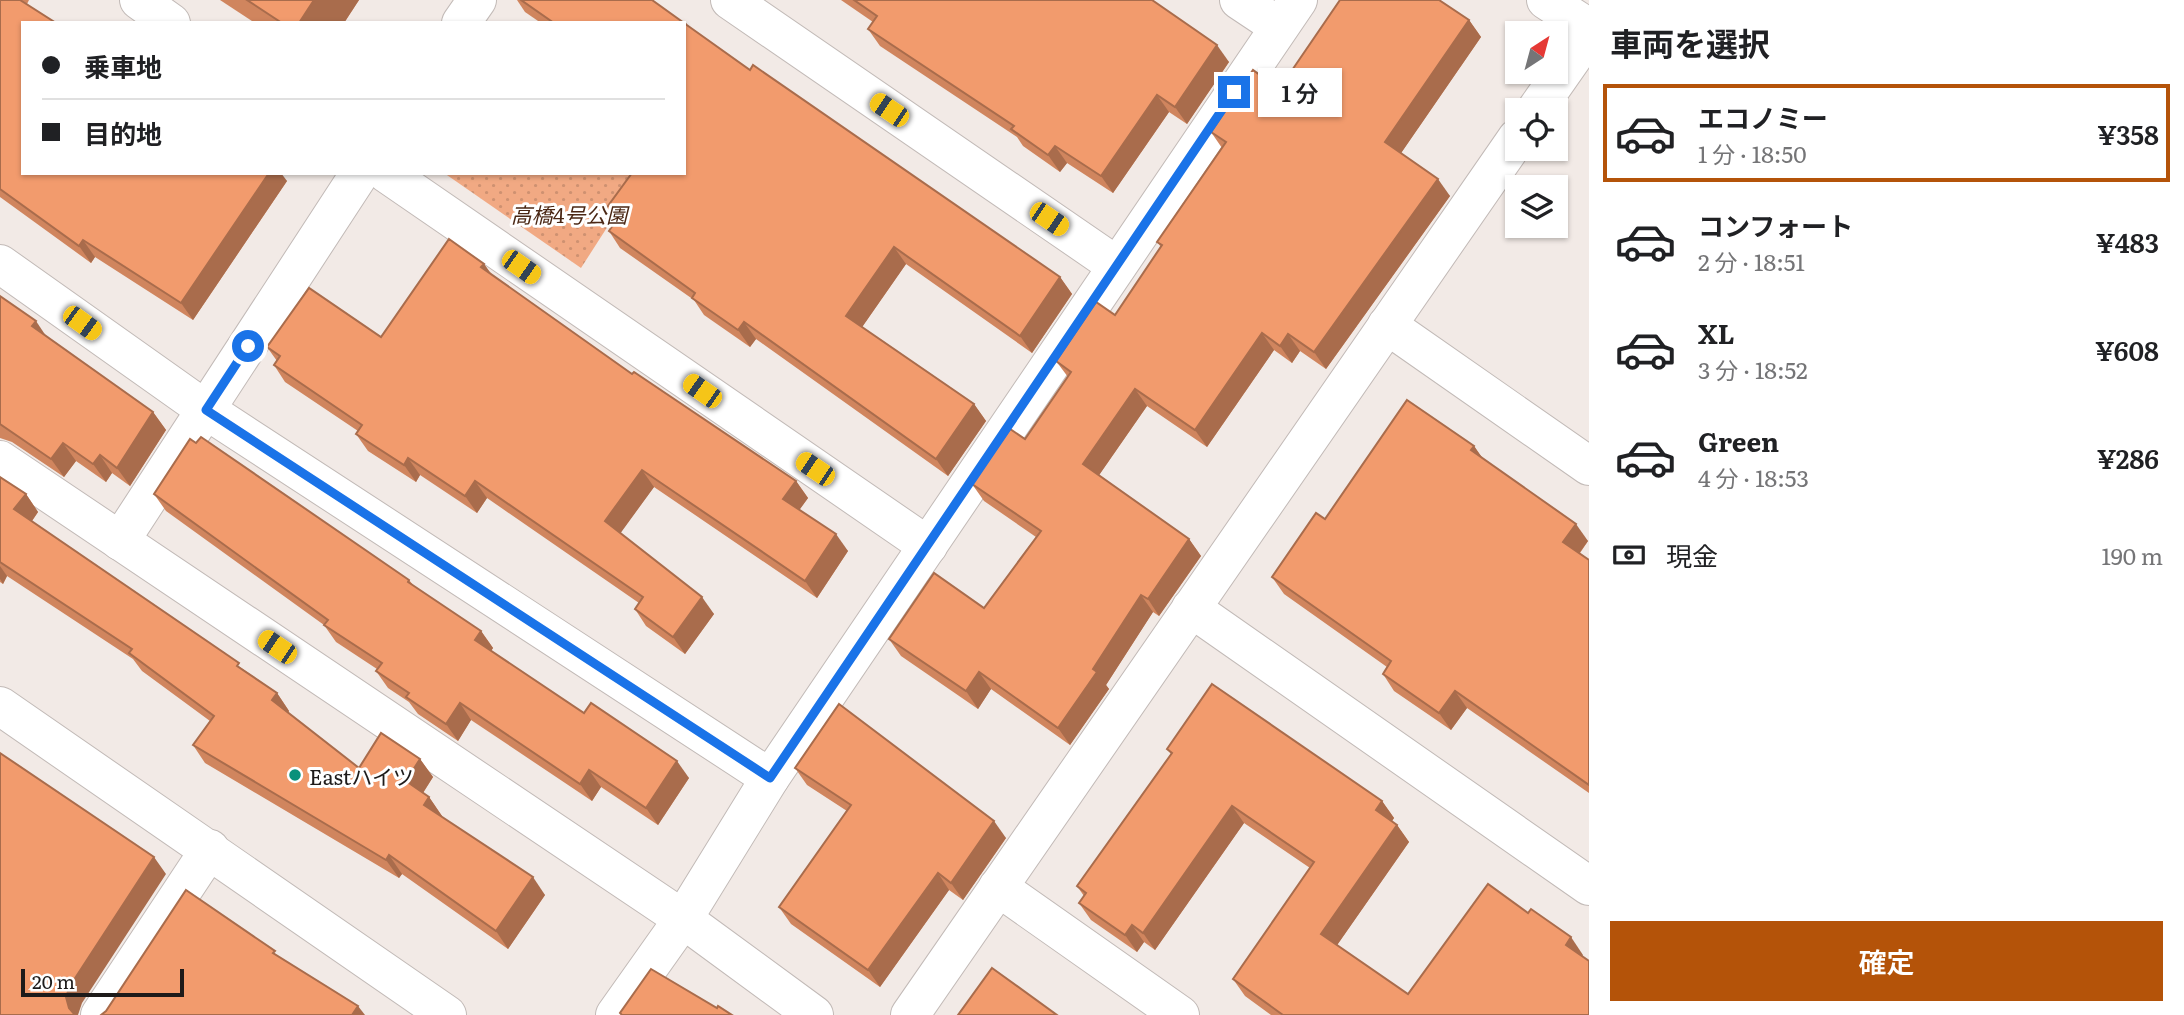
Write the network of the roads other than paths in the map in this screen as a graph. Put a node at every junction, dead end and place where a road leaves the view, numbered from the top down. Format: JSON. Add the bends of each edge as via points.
{"nodes":[{"id":1,"x":139,"y":0,"type":"edge"},
{"id":2,"x":477,"y":0,"type":"edge"},
{"id":3,"x":730,"y":0,"type":"edge"},
{"id":4,"x":1239,"y":0,"type":"edge"},
{"id":5,"x":1546,"y":0,"type":"edge"},
{"id":6,"x":1288,"y":13,"type":"edge"},
{"id":7,"x":168,"y":21,"type":"edge"},
{"id":8,"x":462,"y":21,"type":"edge"},
{"id":9,"x":1589,"y":28,"type":"edge"},
{"id":10,"x":1589,"y":34,"type":"edge"},
{"id":11,"x":1544,"y":98,"type":"edge"},
{"id":12,"x":1505,"y":155,"type":"edge"},
{"id":13,"x":359,"y":175,"type":"edge"},
{"id":14,"x":389,"y":175,"type":"edge"},
{"id":15,"x":0,"y":264,"type":"edge"},
{"id":16,"x":1117,"y":266,"type":"junction"},
{"id":17,"x":1387,"y":325,"type":"junction"},
{"id":18,"x":206,"y":410,"type":"junction"},
{"id":19,"x":0,"y":460,"type":"edge"},
{"id":20,"x":1589,"y":466,"type":"edge"},
{"id":21,"x":120,"y":541,"type":"junction"},
{"id":22,"x":928,"y":547,"type":"junction"},
{"id":23,"x":1191,"y":608,"type":"junction"},
{"id":24,"x":0,"y":706,"type":"edge"},
{"id":25,"x":770,"y":778,"type":"junction"},
{"id":26,"x":210,"y":849,"type":"junction"},
{"id":27,"x":1589,"y":886,"type":"edge"},
{"id":28,"x":998,"y":887,"type":"junction"},
{"id":29,"x":683,"y":919,"type":"junction"},
{"id":30,"x":100,"y":1015,"type":"edge"},
{"id":31,"x":447,"y":1015,"type":"edge"},
{"id":32,"x":615,"y":1015,"type":"edge"},
{"id":33,"x":814,"y":1015,"type":"edge"},
{"id":34,"x":910,"y":1015,"type":"edge"},
{"id":35,"x":1180,"y":1015,"type":"edge"}],
"edges":[{"from":1,"to":7,"type":"street"},
{"from":2,"to":8,"type":"street"},
{"from":3,"to":16,"type":"street"},
{"from":4,"to":6,"type":"street"},
{"from":5,"to":9,"type":"street"},
{"from":6,"to":16,"type":"street"},
{"from":10,"to":11,"type":"street"},
{"from":12,"to":17,"type":"street"},
{"from":13,"to":18,"type":"street"},
{"from":14,"to":22,"type":"street"},
{"from":15,"to":18,"type":"street"},
{"from":16,"to":22,"type":"street"},
{"from":17,"to":20,"type":"street"},
{"from":17,"to":23,"type":"street"},
{"from":18,"to":21,"type":"street"},
{"from":18,"to":25,"type":"street"},
{"from":19,"to":21,"type":"street"},
{"from":21,"to":29,"type":"street"},
{"from":22,"to":25,"type":"street"},
{"from":23,"to":27,"type":"street"},
{"from":23,"to":28,"type":"street"},
{"from":24,"to":26,"type":"street"},
{"from":25,"to":29,"type":"street"},
{"from":26,"to":30,"type":"street"},
{"from":26,"to":31,"type":"street"},
{"from":28,"to":34,"type":"street"},
{"from":28,"to":35,"type":"street"},
{"from":29,"to":32,"type":"street"},
{"from":29,"to":33,"type":"street"}]}
